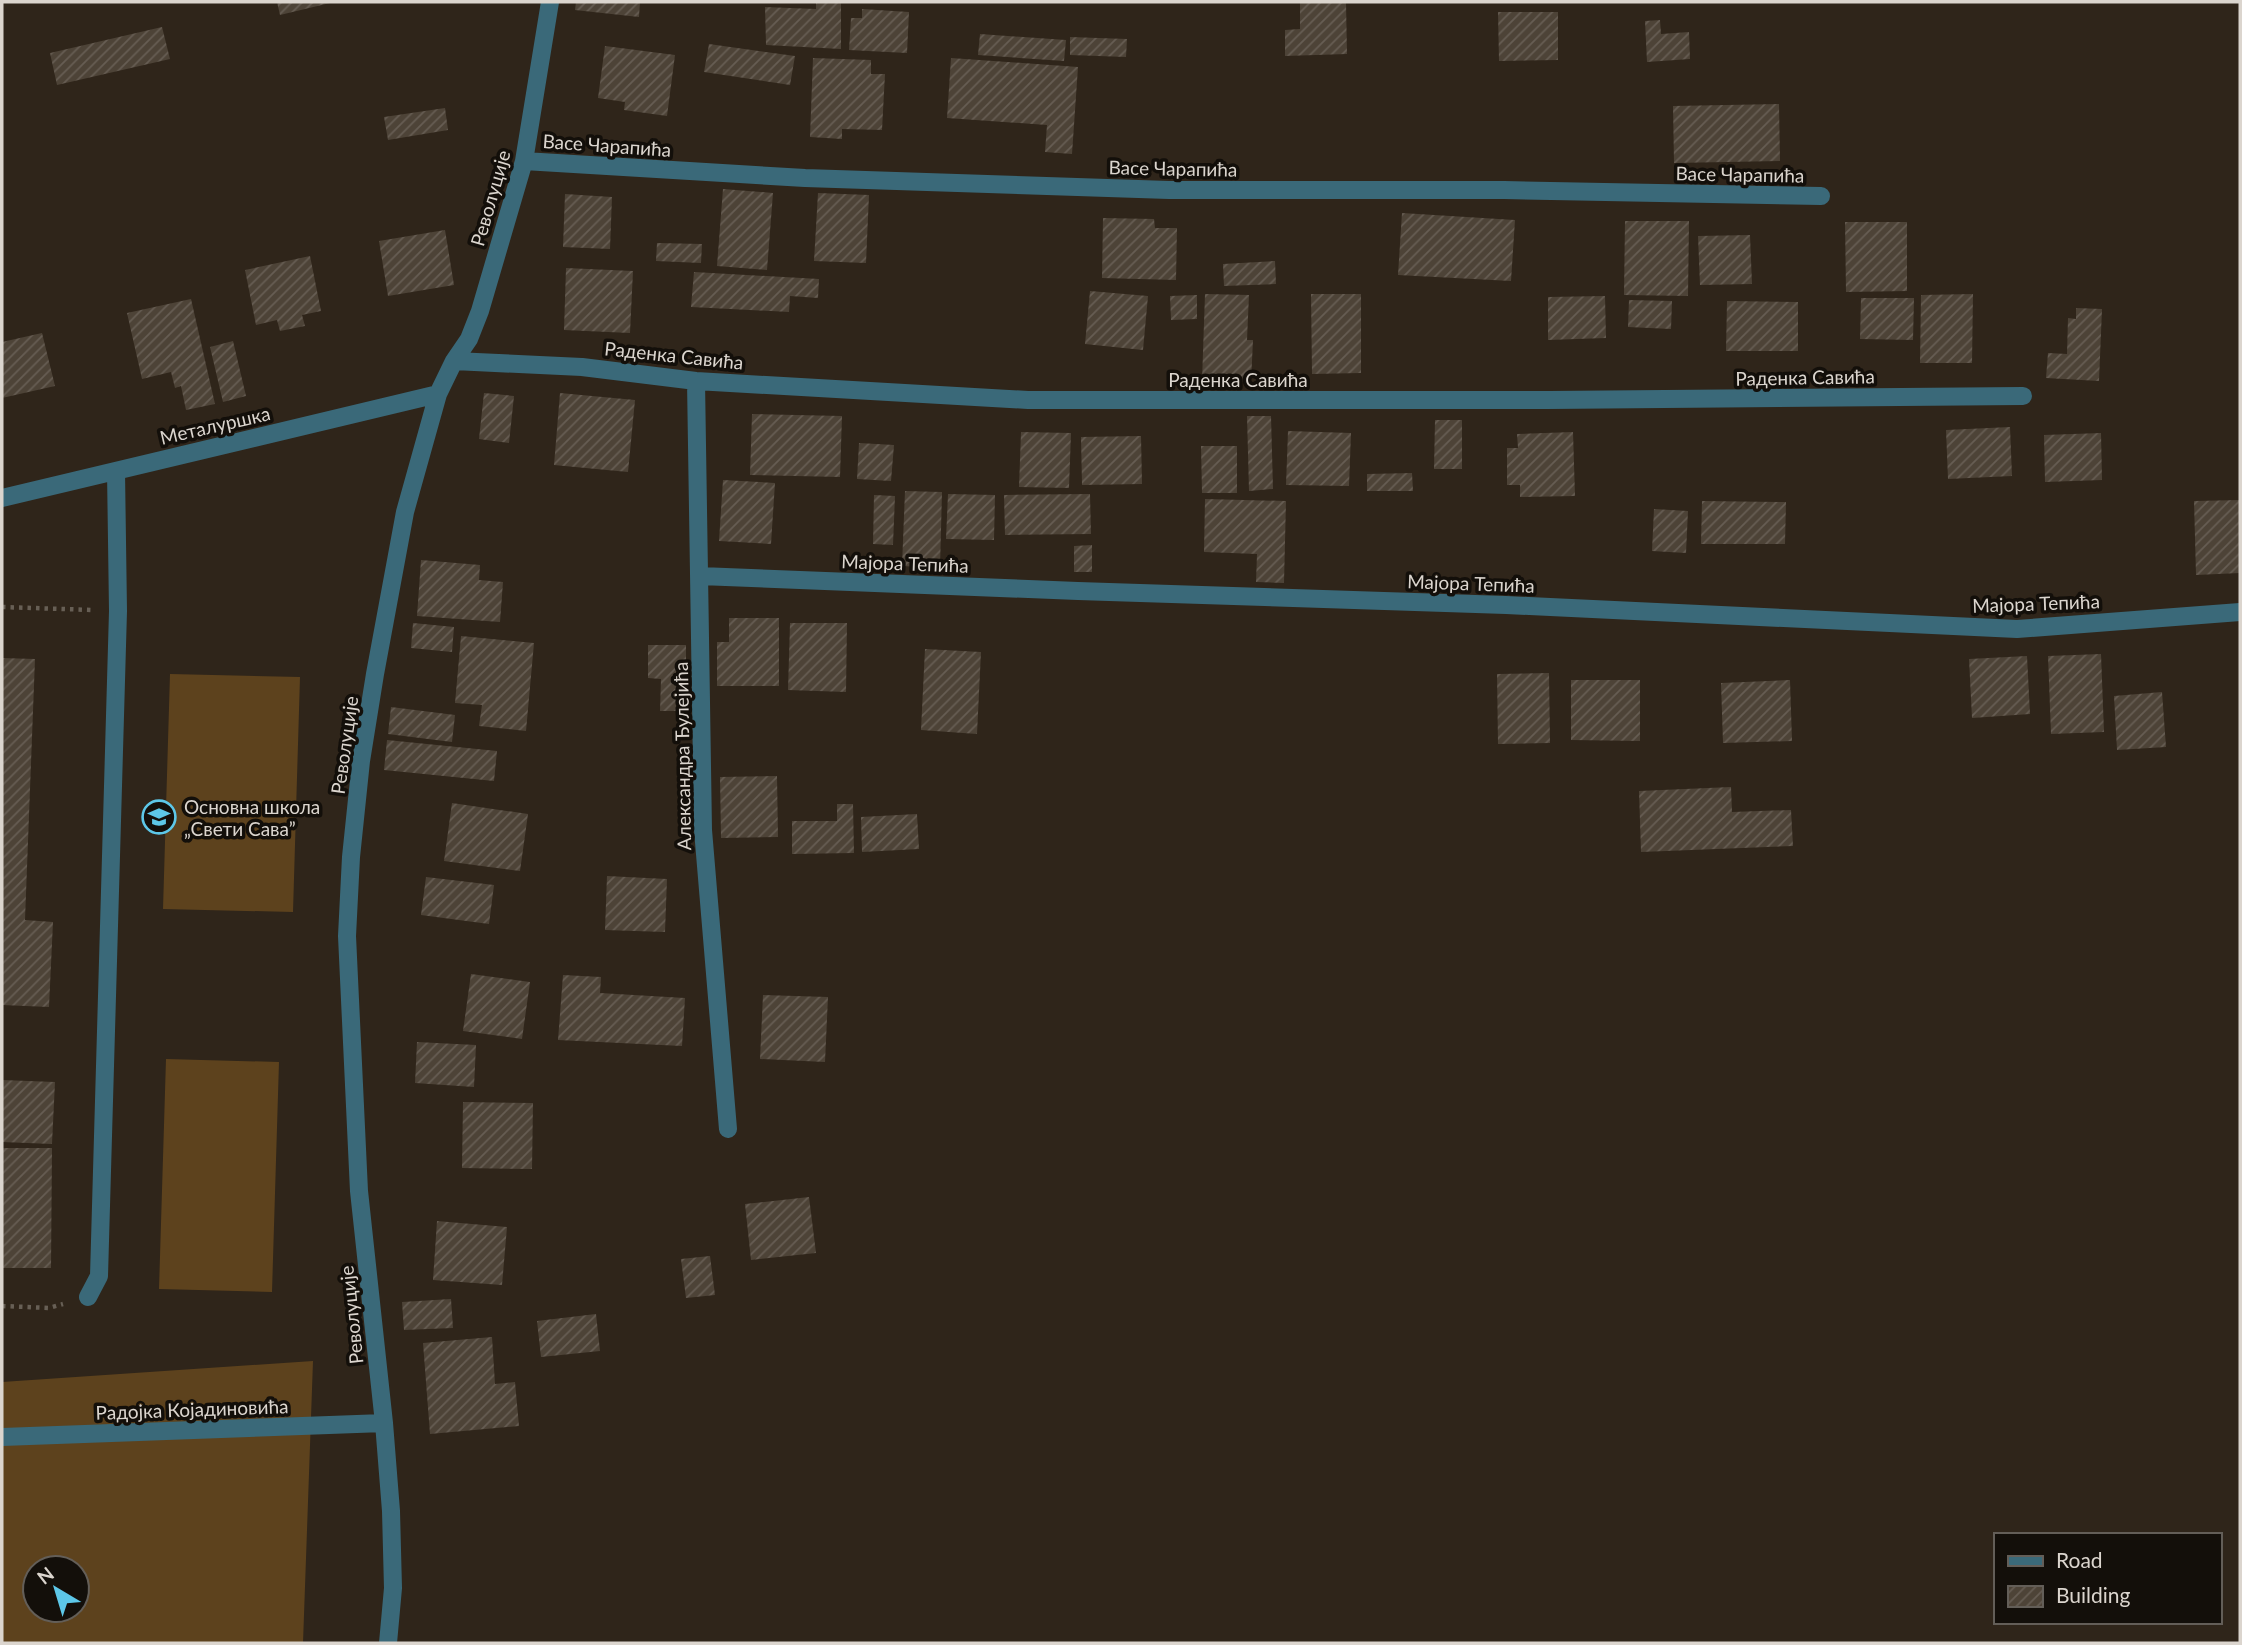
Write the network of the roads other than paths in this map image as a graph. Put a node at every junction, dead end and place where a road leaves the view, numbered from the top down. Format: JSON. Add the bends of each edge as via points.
{"nodes":[{"id":1,"x":550,"y":2,"type":"edge"},
{"id":2,"x":524,"y":160,"type":"junction"},
{"id":3,"x":1821,"y":196,"type":"dead end"},
{"id":4,"x":454,"y":361,"type":"junction"},
{"id":5,"x":696,"y":381,"type":"junction"},
{"id":6,"x":438,"y":394,"type":"junction"},
{"id":7,"x":2023,"y":396,"type":"dead end"},
{"id":8,"x":116,"y":471,"type":"junction"},
{"id":9,"x":2,"y":498,"type":"edge"},
{"id":10,"x":700,"y":576,"type":"junction"},
{"id":11,"x":2240,"y":612,"type":"edge"},
{"id":12,"x":728,"y":1129,"type":"dead end"},
{"id":13,"x":88,"y":1297,"type":"road end"},
{"id":14,"x":384,"y":1423,"type":"junction"},
{"id":15,"x":2,"y":1437,"type":"edge"},
{"id":16,"x":388,"y":1643,"type":"edge"}],
"edges":[{"from":1,"to":2,"type":"street","name":"Револуције"},
{"from":2,"to":3,"type":"street","name":"Васе Чарапића","via":[[805,178],[1169,190]]},
{"from":2,"to":4,"type":"street","name":"Револуције","via":[[480,311]]},
{"from":4,"to":5,"type":"street","name":"Раденка Савића","via":[[582,367]]},
{"from":4,"to":6,"type":"street","name":"Револуције"},
{"from":5,"to":7,"type":"street","name":"Раденка Савића","via":[[1028,400]]},
{"from":5,"to":10,"type":"street","name":"Александра Ђулејића"},
{"from":6,"to":8,"type":"street","name":"Металуршка"},
{"from":6,"to":14,"type":"street","name":"Револуције","via":[[405,512],[374,674],[351,857],[347,936],[359,1191]]},
{"from":8,"to":9,"type":"street","name":"Металуршка"},
{"from":8,"to":13,"type":"street","via":[[118,611],[99,1276]]},
{"from":10,"to":11,"type":"street","name":"Мајора Тепића","via":[[2017,629]]},
{"from":10,"to":12,"type":"street","name":"Александра Ђулејића","via":[[703,830]]},
{"from":14,"to":15,"type":"street","name":"Радојка Којадиновића"},
{"from":14,"to":16,"type":"street","name":"Револуције","via":[[393,1588]]}]}
